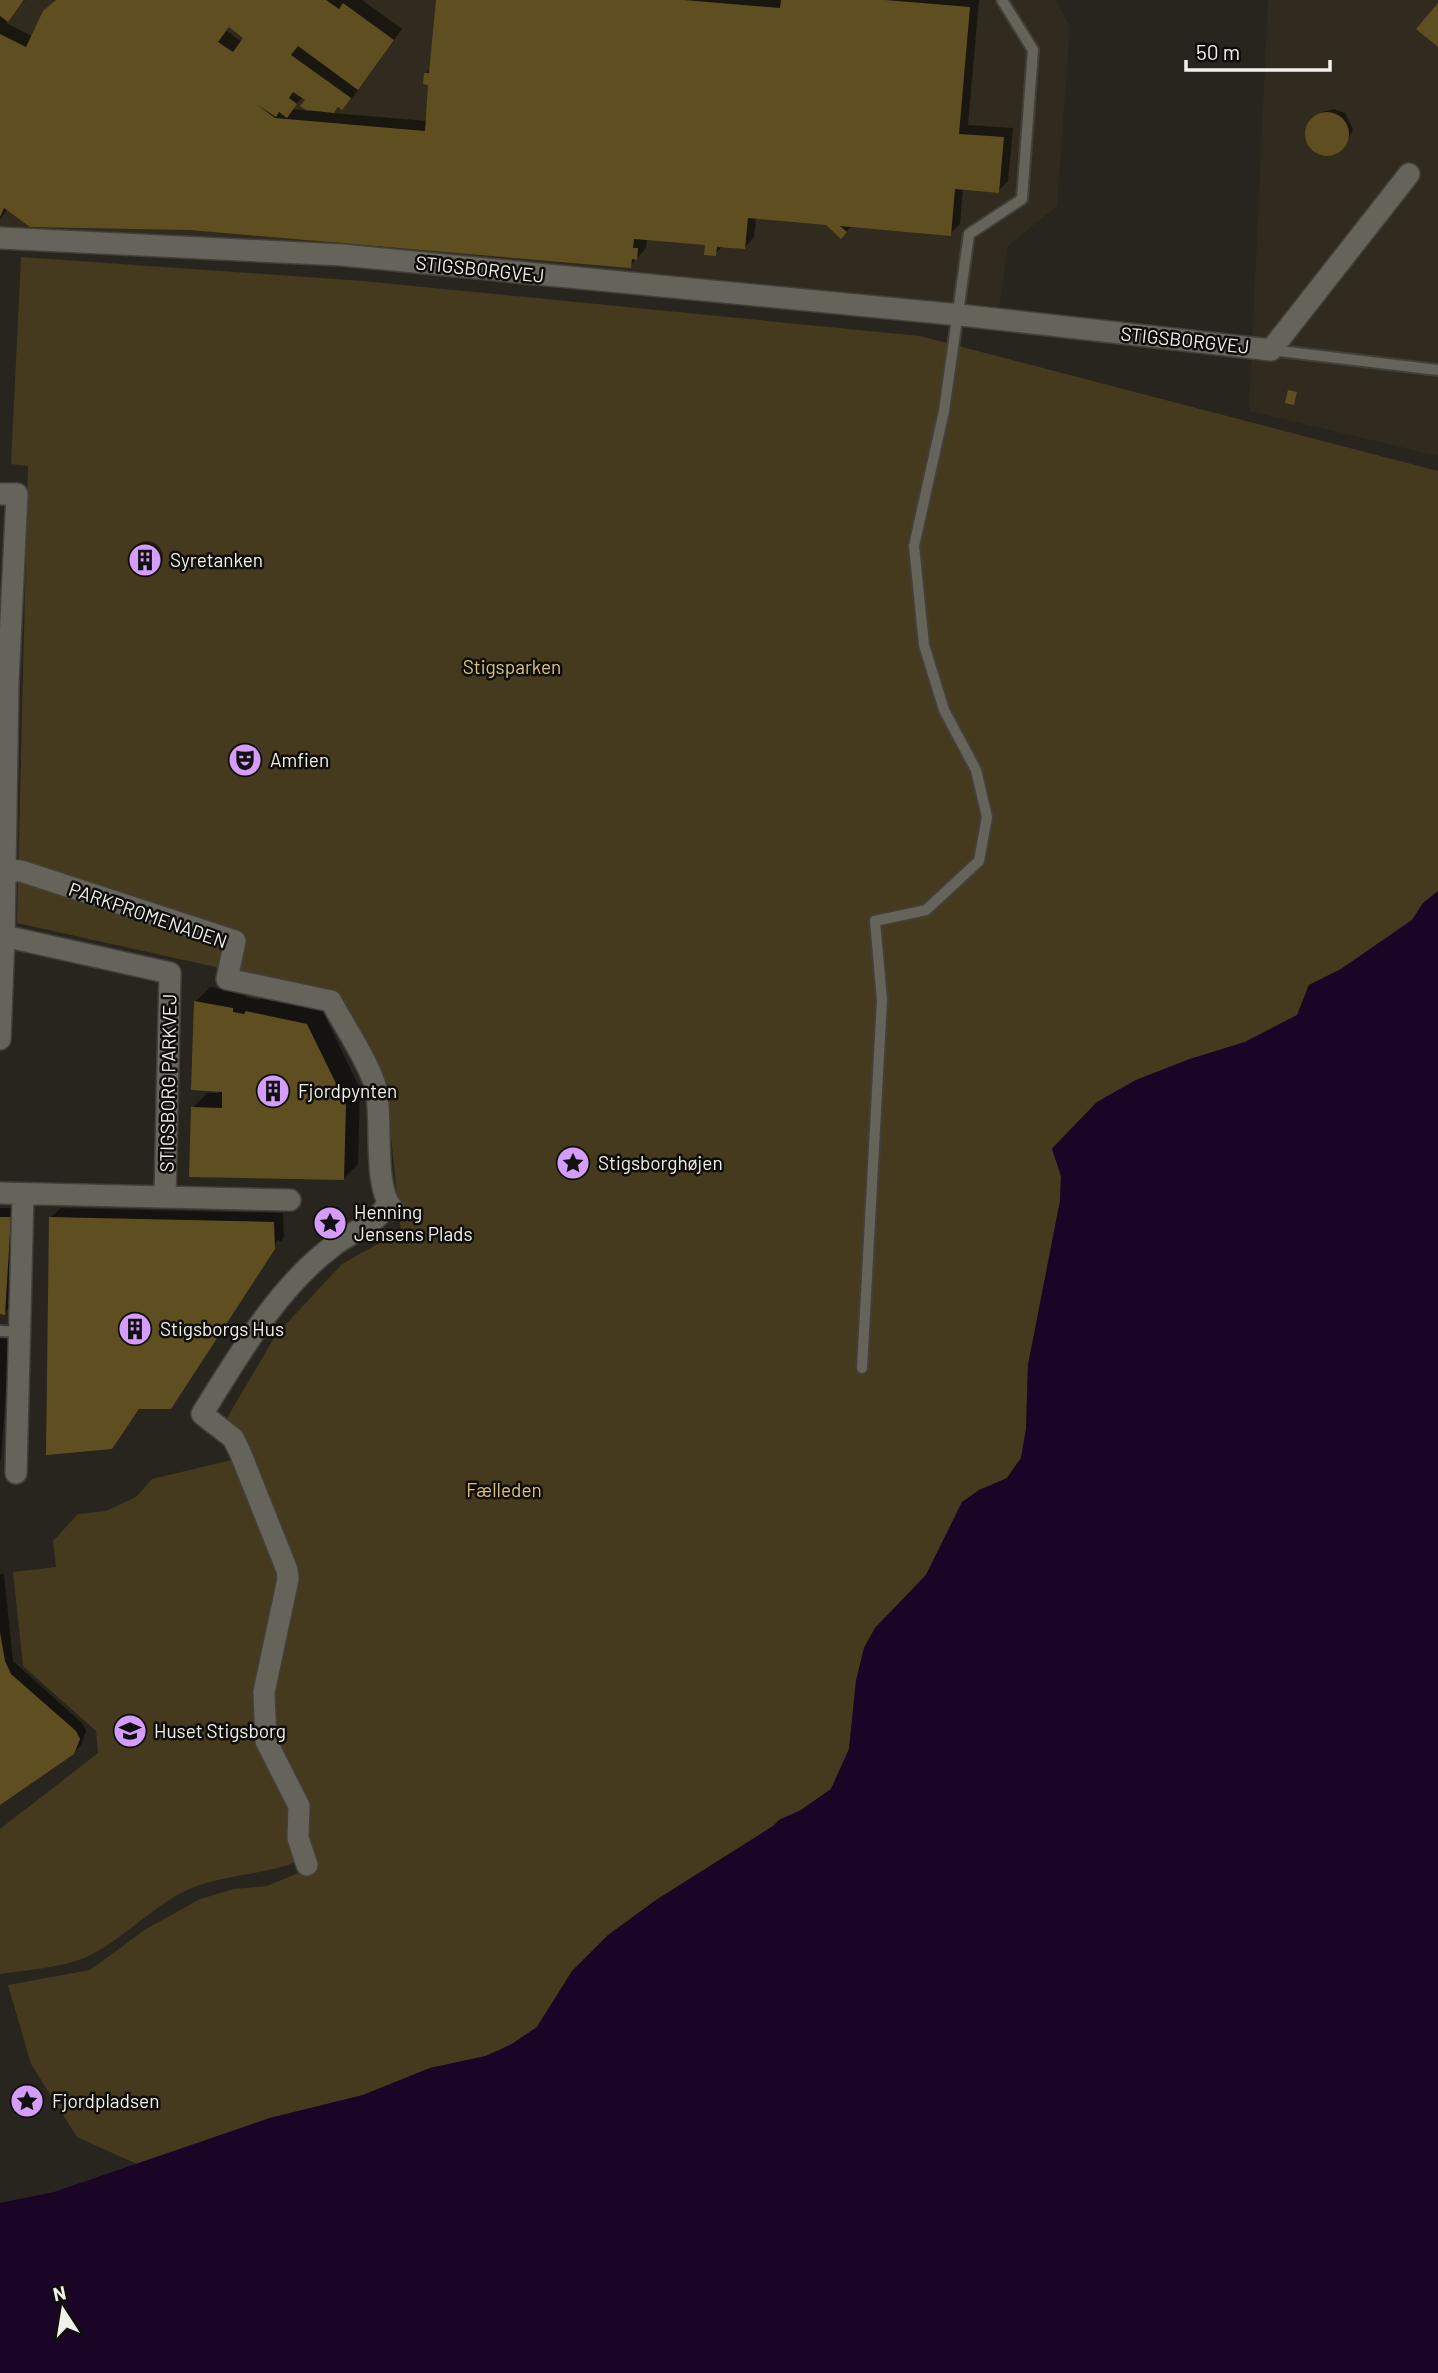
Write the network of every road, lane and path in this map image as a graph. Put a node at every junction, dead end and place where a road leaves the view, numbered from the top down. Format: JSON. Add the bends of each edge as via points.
{"nodes":[{"id":1,"x":1002,"y":0,"type":"edge"},
{"id":2,"x":1409,"y":174,"type":"dead end"},
{"id":3,"x":0,"y":238,"type":"edge"},
{"id":4,"x":960,"y":315,"type":"junction"},
{"id":5,"x":1271,"y":350,"type":"junction"},
{"id":6,"x":1438,"y":370,"type":"edge"},
{"id":7,"x":0,"y":494,"type":"edge"},
{"id":8,"x":4,"y":682,"type":"edge"},
{"id":9,"x":2,"y":876,"type":"edge"},
{"id":10,"x":4,"y":936,"type":"junction"},
{"id":11,"x":0,"y":1039,"type":"edge"},
{"id":12,"x":0,"y":1193,"type":"edge"},
{"id":13,"x":23,"y":1194,"type":"junction"},
{"id":14,"x":165,"y":1196,"type":"junction"},
{"id":15,"x":290,"y":1200,"type":"dead end"},
{"id":16,"x":9,"y":1332,"type":"edge"},
{"id":17,"x":862,"y":1368,"type":"dead end"},
{"id":18,"x":16,"y":1473,"type":"dead end"},
{"id":19,"x":307,"y":1865,"type":"dead end"}],
"edges":[{"from":1,"to":4,"type":"lane","via":[[1033,50],[1022,199],[970,234]]},
{"from":2,"to":5,"type":"street","name":"STIGSBORGVEJ"},
{"from":3,"to":4,"type":"street","name":"STIGSBORGVEJ","via":[[342,255]]},
{"from":4,"to":5,"type":"street","name":"STIGSBORGVEJ"},
{"from":4,"to":17,"type":"lane","via":[[914,546],[923,645],[944,709],[976,770],[987,817],[979,861],[926,910],[874,921],[882,1000]]},
{"from":5,"to":6,"type":"lane"},
{"from":7,"to":8,"type":"street","via":[[17,494]]},
{"from":8,"to":9,"type":"street"},
{"from":9,"to":10,"type":"street"},
{"from":9,"to":19,"type":"street","name":"PARKPROMENADEN","via":[[21,872],[235,941],[227,979],[331,1001],[376,1087],[391,1207],[332,1246],[260,1323],[202,1415],[237,1445],[287,1570],[262,1712],[267,1741],[299,1806],[298,1838]]},
{"from":10,"to":11,"type":"street"},
{"from":10,"to":14,"type":"street","name":"STIGSBORG PARKVEJ","via":[[170,973]]},
{"from":12,"to":13,"type":"street","name":"STIGSBORG PARKVEJ"},
{"from":13,"to":14,"type":"street","name":"STIGSBORG PARKVEJ"},
{"from":13,"to":16,"type":"street"},
{"from":14,"to":15,"type":"street","name":"STIGSBORG PARKVEJ"},
{"from":16,"to":18,"type":"street"}]}
